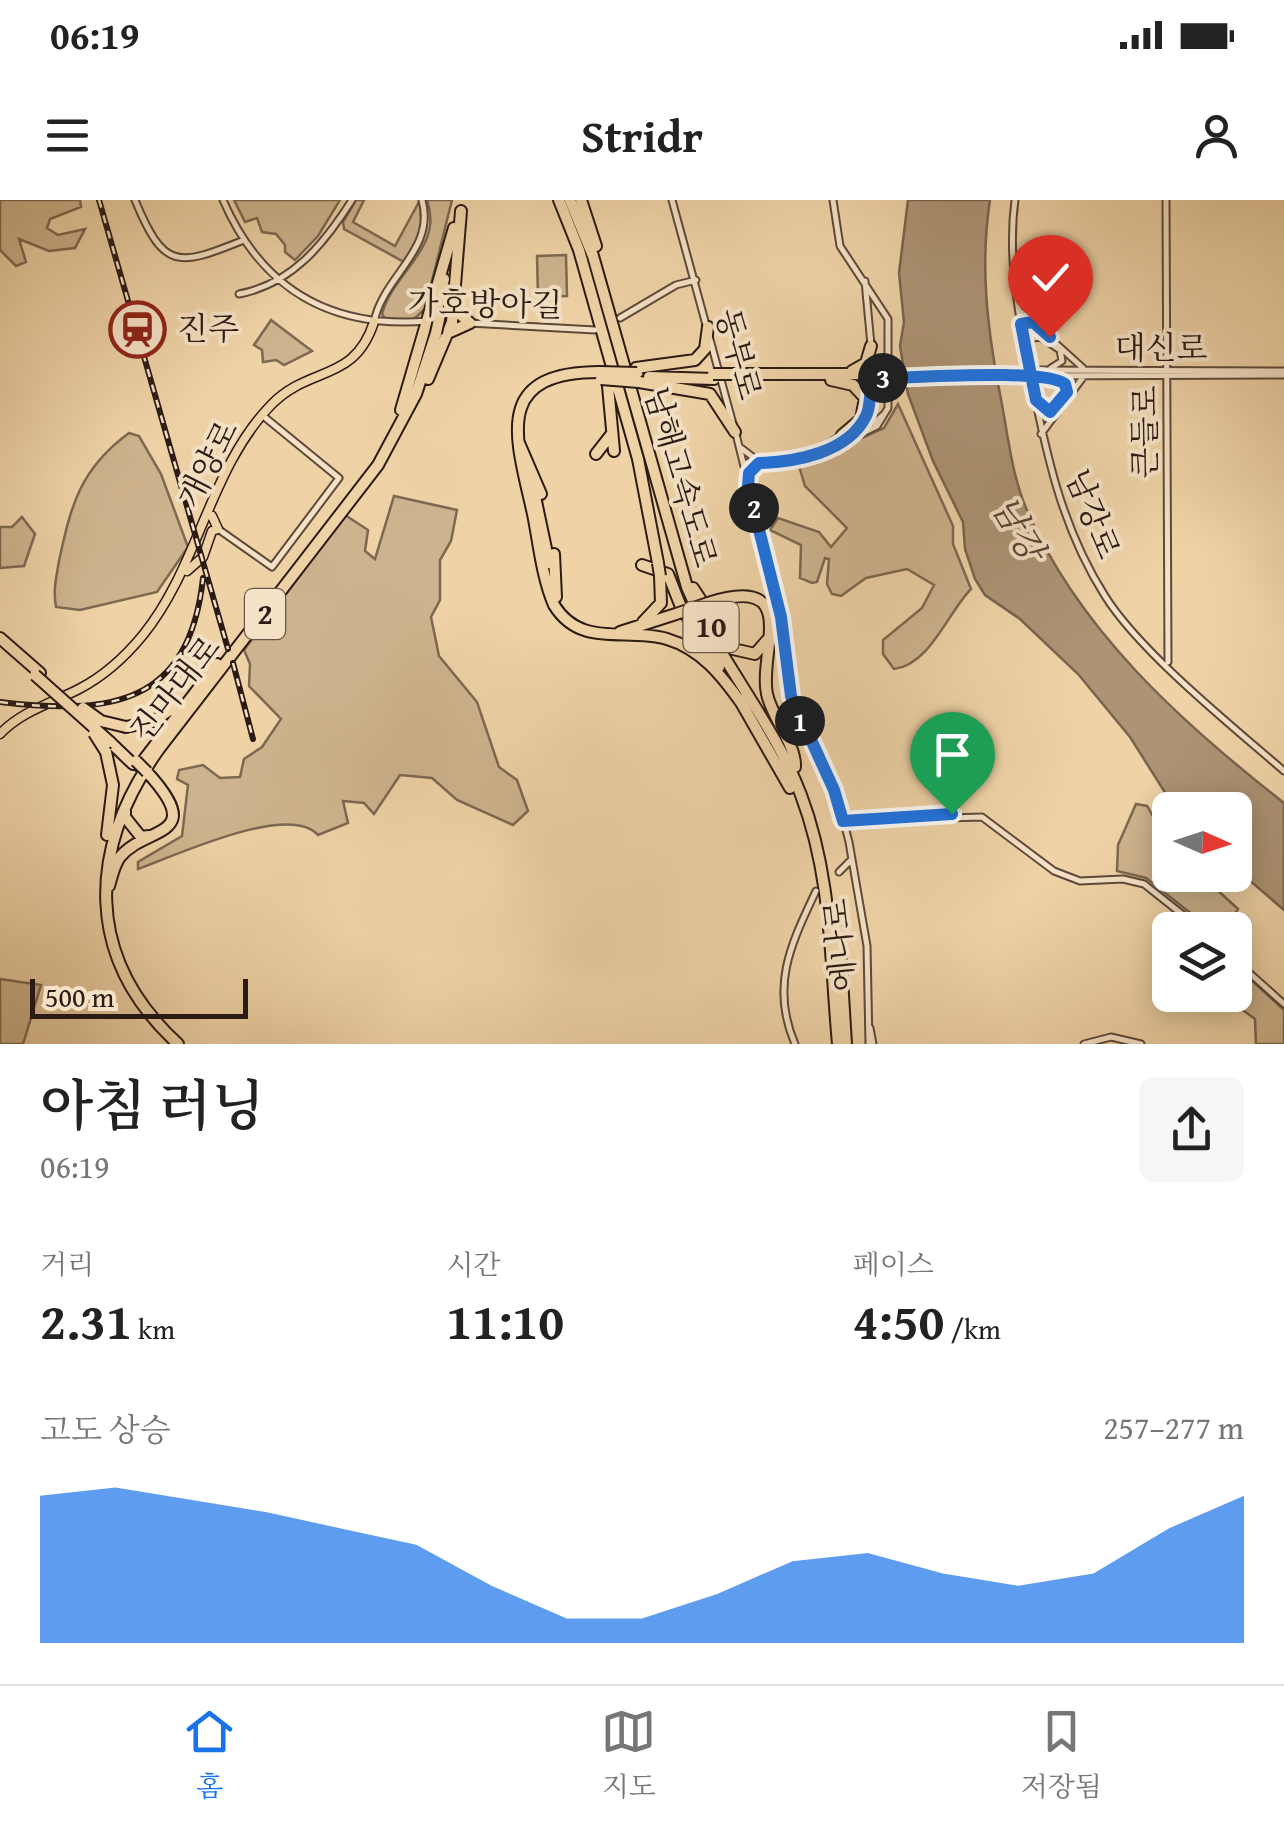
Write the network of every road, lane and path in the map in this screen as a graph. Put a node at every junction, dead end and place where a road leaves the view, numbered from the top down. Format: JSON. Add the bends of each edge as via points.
{"nodes":[{"id":1,"x":135,"y":200,"type":"edge"},
{"id":2,"x":223,"y":200,"type":"edge"},
{"id":3,"x":352,"y":200,"type":"edge"},
{"id":4,"x":422,"y":200,"type":"edge"},
{"id":5,"x":559,"y":200,"type":"edge"},
{"id":6,"x":570,"y":200,"type":"edge"},
{"id":7,"x":581,"y":200,"type":"edge"},
{"id":8,"x":672,"y":200,"type":"edge"},
{"id":9,"x":834,"y":200,"type":"edge"},
{"id":10,"x":1015,"y":200,"type":"edge"},
{"id":11,"x":1166,"y":200,"type":"edge"},
{"id":12,"x":462,"y":204,"type":"edge"},
{"id":13,"x":454,"y":228,"type":"junction"},
{"id":14,"x":244,"y":240,"type":"junction"},
{"id":15,"x":865,"y":278,"type":"junction"},
{"id":16,"x":696,"y":280,"type":"junction"},
{"id":17,"x":279,"y":281,"type":"junction"},
{"id":18,"x":239,"y":294,"type":"dead end"},
{"id":19,"x":591,"y":296,"type":"junction"},
{"id":20,"x":454,"y":308,"type":"junction"},
{"id":21,"x":884,"y":309,"type":"junction"},
{"id":22,"x":1019,"y":311,"type":"junction"},
{"id":23,"x":438,"y":315,"type":"junction"},
{"id":24,"x":620,"y":318,"type":"dead end"},
{"id":25,"x":424,"y":321,"type":"junction"},
{"id":26,"x":374,"y":322,"type":"junction"},
{"id":27,"x":1033,"y":322,"type":"junction"},
{"id":28,"x":470,"y":323,"type":"junction"},
{"id":29,"x":869,"y":324,"type":"junction"},
{"id":30,"x":1021,"y":324,"type":"junction"},
{"id":31,"x":451,"y":327,"type":"junction"},
{"id":32,"x":708,"y":327,"type":"junction"},
{"id":33,"x":595,"y":330,"type":"dead end"},
{"id":34,"x":434,"y":333,"type":"junction"},
{"id":35,"x":1043,"y":336,"type":"junction"},
{"id":36,"x":871,"y":346,"type":"junction"},
{"id":37,"x":1026,"y":350,"type":"junction"},
{"id":38,"x":1041,"y":373,"type":"junction"},
{"id":39,"x":1085,"y":373,"type":"junction"},
{"id":40,"x":1167,"y":373,"type":"junction"},
{"id":41,"x":1284,"y":373,"type":"edge"},
{"id":42,"x":584,"y":374,"type":"junction"},
{"id":43,"x":638,"y":375,"type":"junction"},
{"id":44,"x":820,"y":376,"type":"junction"},
{"id":45,"x":883,"y":379,"type":"junction"},
{"id":46,"x":1036,"y":400,"type":"junction"},
{"id":47,"x":1050,"y":412,"type":"junction"},
{"id":48,"x":868,"y":414,"type":"junction"},
{"id":49,"x":262,"y":415,"type":"junction"},
{"id":50,"x":882,"y":415,"type":"junction"},
{"id":51,"x":1039,"y":420,"type":"junction"},
{"id":52,"x":1048,"y":424,"type":"junction"},
{"id":53,"x":846,"y":434,"type":"junction"},
{"id":54,"x":1041,"y":434,"type":"junction"},
{"id":55,"x":396,"y":436,"type":"junction"},
{"id":56,"x":737,"y":438,"type":"junction"},
{"id":57,"x":385,"y":448,"type":"junction"},
{"id":58,"x":829,"y":448,"type":"junction"},
{"id":59,"x":758,"y":462,"type":"junction"},
{"id":60,"x":743,"y":463,"type":"junction"},
{"id":61,"x":642,"y":474,"type":"junction"},
{"id":62,"x":748,"y":486,"type":"junction"},
{"id":63,"x":216,"y":500,"type":"junction"},
{"id":64,"x":758,"y":521,"type":"junction"},
{"id":65,"x":213,"y":528,"type":"junction"},
{"id":66,"x":642,"y":565,"type":"dead end"},
{"id":67,"x":184,"y":574,"type":"junction"},
{"id":68,"x":693,"y":588,"type":"junction"},
{"id":69,"x":709,"y":605,"type":"junction"},
{"id":70,"x":677,"y":615,"type":"junction"},
{"id":71,"x":618,"y":632,"type":"junction"},
{"id":72,"x":602,"y":635,"type":"junction"},
{"id":73,"x":0,"y":641,"type":"edge"},
{"id":74,"x":1168,"y":647,"type":"junction"},
{"id":75,"x":1155,"y":652,"type":"junction"},
{"id":76,"x":1168,"y":664,"type":"junction"},
{"id":77,"x":803,"y":685,"type":"dead end"},
{"id":78,"x":196,"y":688,"type":"junction"},
{"id":79,"x":795,"y":695,"type":"junction"},
{"id":80,"x":70,"y":700,"type":"junction"},
{"id":81,"x":742,"y":704,"type":"junction"},
{"id":82,"x":0,"y":734,"type":"edge"},
{"id":83,"x":109,"y":745,"type":"junction"},
{"id":84,"x":795,"y":767,"type":"junction"},
{"id":85,"x":146,"y":773,"type":"junction"},
{"id":86,"x":1284,"y":773,"type":"edge"},
{"id":87,"x":132,"y":790,"type":"junction"},
{"id":88,"x":834,"y":790,"type":"junction"},
{"id":89,"x":843,"y":821,"type":"junction"},
{"id":90,"x":106,"y":846,"type":"junction"},
{"id":91,"x":852,"y":859,"type":"junction"},
{"id":92,"x":821,"y":862,"type":"junction"},
{"id":93,"x":839,"y":872,"type":"dead end"},
{"id":94,"x":816,"y":891,"type":"dead end"},
{"id":95,"x":105,"y":897,"type":"junction"},
{"id":96,"x":1179,"y":912,"type":"edge"},
{"id":97,"x":1252,"y":975,"type":"edge"},
{"id":98,"x":1284,"y":1004,"type":"edge"},
{"id":99,"x":175,"y":1044,"type":"edge"},
{"id":100,"x":795,"y":1044,"type":"edge"},
{"id":101,"x":842,"y":1044,"type":"edge"},
{"id":102,"x":871,"y":1044,"type":"edge"},
{"id":103,"x":1084,"y":1044,"type":"edge"},
{"id":104,"x":1141,"y":1044,"type":"edge"}],
"edges":[{"from":1,"to":14,"type":"street","via":[[153,242],[172,258],[190,261]]},
{"from":2,"to":14,"type":"street","name":"가호방아길"},
{"from":3,"to":17,"type":"street","via":[[315,250]]},
{"from":4,"to":26,"type":"street","name":"개양로","via":[[424,237],[378,304]]},
{"from":5,"to":19,"type":"highway"},
{"from":6,"to":92,"type":"highway","name":"남해고속도로","number":"10","via":[[593,256],[683,576],[706,629],[785,760]]},
{"from":7,"to":68,"type":"highway","name":"남해고속도로","number":"10"},
{"from":8,"to":16,"type":"street","name":"동부로"},
{"from":9,"to":15,"type":"street","via":[[840,246]]},
{"from":10,"to":22,"type":"street","name":"남강로"},
{"from":11,"to":40,"type":"street","name":"큰들로"},
{"from":12,"to":13,"type":"highway","number":"2"},
{"from":12,"to":20,"type":"highway"},
{"from":12,"to":23,"type":"highway","number":"2"},
{"from":13,"to":23,"type":"highway","number":"2"},
{"from":13,"to":25,"type":"highway"},
{"from":14,"to":17,"type":"street","name":"가호방아길"},
{"from":15,"to":21,"type":"street"},
{"from":15,"to":29,"type":"street"},
{"from":16,"to":24,"type":"street"},
{"from":16,"to":32,"type":"street","name":"동부로"},
{"from":17,"to":18,"type":"street"},
{"from":17,"to":26,"type":"street","name":"가호방아길","via":[[312,304]]},
{"from":19,"to":61,"type":"highway"},
{"from":19,"to":61,"type":"highway","via":[[612,399],[606,452],[622,430]]},
{"from":20,"to":28,"type":"highway"},
{"from":20,"to":31,"type":"highway"},
{"from":21,"to":29,"type":"street","via":[[871,308]]},
{"from":21,"to":45,"type":"street"},
{"from":22,"to":27,"type":"street"},
{"from":22,"to":30,"type":"street","name":"남강로"},
{"from":23,"to":34,"type":"highway","number":"2","bridge":true},
{"from":25,"to":26,"type":"street","name":"가호방아길"},
{"from":25,"to":31,"type":"street","name":"가호방아길"},
{"from":25,"to":57,"type":"highway","via":[[404,404]]},
{"from":26,"to":49,"type":"main road","name":"개양로","via":[[357,358],[291,388]]},
{"from":27,"to":30,"type":"street"},
{"from":27,"to":39,"type":"street"},
{"from":28,"to":31,"type":"highway"},
{"from":28,"to":33,"type":"street","name":"가호방아길"},
{"from":29,"to":36,"type":"street"},
{"from":30,"to":35,"type":"street"},
{"from":30,"to":37,"type":"street","name":"남강로"},
{"from":31,"to":55,"type":"highway"},
{"from":32,"to":43,"type":"highway","via":[[696,360]]},
{"from":32,"to":56,"type":"street","name":"동부로"},
{"from":34,"to":55,"type":"highway","name":"진마대로","number":"2"},
{"from":34,"to":57,"type":"highway","name":"진마대로","number":"2"},
{"from":35,"to":37,"type":"street","via":[[1029,339]]},
{"from":35,"to":38,"type":"street","via":[[1062,357]]},
{"from":36,"to":44,"type":"highway","via":[[859,368]]},
{"from":36,"to":45,"type":"street","via":[[874,369]]},
{"from":37,"to":46,"type":"street","name":"남강로"},
{"from":38,"to":39,"type":"street","name":"대신로"},
{"from":38,"to":45,"type":"street","name":"대신로","bridge":true},
{"from":38,"to":47,"type":"street","via":[[1067,388]]},
{"from":39,"to":40,"type":"street","name":"대신로"},
{"from":39,"to":52,"type":"street"},
{"from":40,"to":41,"type":"street","name":"대신로"},
{"from":40,"to":74,"type":"street","name":"큰들로"},
{"from":42,"to":43,"type":"highway","bridge":true},
{"from":42,"to":71,"type":"highway","via":[[555,380],[530,396],[518,422],[519,443],[541,515],[556,603],[584,629]]},
{"from":42,"to":72,"type":"highway","via":[[554,376],[532,390],[518,410],[515,436],[554,606],[573,626]]},
{"from":43,"to":44,"type":"highway","bridge":true},
{"from":43,"to":56,"type":"highway","via":[[710,394]]},
{"from":44,"to":45,"type":"highway"},
{"from":44,"to":53,"type":"highway","via":[[862,393],[864,413]]},
{"from":45,"to":48,"type":"street","via":[[870,389]]},
{"from":45,"to":50,"type":"street"},
{"from":45,"to":58,"type":"street","via":[[888,408],[882,422]]},
{"from":46,"to":47,"type":"street"},
{"from":46,"to":51,"type":"street","name":"남강로"},
{"from":47,"to":51,"type":"street"},
{"from":47,"to":52,"type":"street"},
{"from":48,"to":50,"type":"street","via":[[874,423]]},
{"from":48,"to":53,"type":"street"},
{"from":49,"to":63,"type":"main road","name":"개양로"},
{"from":49,"to":65,"type":"street","via":[[339,478],[272,567]]},
{"from":50,"to":53,"type":"street","via":[[872,426]]},
{"from":51,"to":52,"type":"street"},
{"from":51,"to":54,"type":"street","name":"남강로"},
{"from":52,"to":54,"type":"street"},
{"from":53,"to":58,"type":"street"},
{"from":53,"to":59,"type":"street","via":[[800,458]]},
{"from":54,"to":75,"type":"street","name":"남강로","via":[[1058,499],[1093,576]]},
{"from":55,"to":87,"type":"highway","name":"진마대로","number":"2"},
{"from":56,"to":59,"type":"street"},
{"from":56,"to":60,"type":"street","name":"동부로"},
{"from":57,"to":78,"type":"highway","name":"진마대로","number":"2"},
{"from":58,"to":59,"type":"street","via":[[799,461]]},
{"from":59,"to":60,"type":"street"},
{"from":59,"to":62,"type":"street"},
{"from":60,"to":62,"type":"street","name":"동부로"},
{"from":61,"to":71,"type":"highway","bridge":true,"via":[[661,598],[653,615]]},
{"from":62,"to":64,"type":"street","name":"동부로"},
{"from":63,"to":65,"type":"main road"},
{"from":63,"to":67,"type":"main road","name":"개양로"},
{"from":64,"to":79,"type":"street","name":"동부로","via":[[785,614]]},
{"from":64,"to":88,"type":"street","name":"동부로","via":[[791,696]]},
{"from":65,"to":67,"type":"main road","via":[[203,557]]},
{"from":66,"to":81,"type":"highway","via":[[668,574],[681,607]]},
{"from":67,"to":82,"type":"main road","name":"개양로","via":[[110,670]]},
{"from":68,"to":69,"type":"highway","via":[[733,649],[752,655],[766,645],[770,626],[758,607],[739,600]]},
{"from":68,"to":84,"type":"highway","name":"남해고속도로","number":"10"},
{"from":69,"to":70,"type":"highway","bridge":true},
{"from":69,"to":84,"type":"highway","via":[[746,597],[770,617],[766,688]]},
{"from":70,"to":71,"type":"highway"},
{"from":70,"to":72,"type":"highway"},
{"from":72,"to":81,"type":"highway","via":[[675,642],[712,665]]},
{"from":73,"to":80,"type":"highway","bridge":true},
{"from":74,"to":75,"type":"street"},
{"from":74,"to":76,"type":"street","name":"큰들로"},
{"from":75,"to":76,"type":"street","name":"남강로"},
{"from":76,"to":86,"type":"street","name":"남강로"},
{"from":77,"to":79,"type":"street"},
{"from":78,"to":80,"type":"highway","bridge":true,"via":[[154,721],[126,727],[101,721]]},
{"from":78,"to":90,"type":"highway","name":"진마대로","number":"2","via":[[124,792]]},
{"from":79,"to":88,"type":"street","name":"동부로"},
{"from":80,"to":83,"type":"highway","bridge":true},
{"from":81,"to":92,"type":"highway","via":[[797,800]]},
{"from":83,"to":85,"type":"highway","bridge":true},
{"from":83,"to":90,"type":"highway"},
{"from":84,"to":101,"type":"highway","name":"남해고속도로","number":"10","via":[[822,840],[836,905]]},
{"from":85,"to":87,"type":"highway","via":[[168,805],[162,832],[141,837],[131,827],[124,810]]},
{"from":85,"to":95,"type":"highway","via":[[166,793],[171,818],[163,833],[119,858]]},
{"from":87,"to":95,"type":"highway","name":"진마대로","number":"2","via":[[109,848]]},
{"from":88,"to":89,"type":"street","name":"동부로"},
{"from":89,"to":91,"type":"street","name":"동부로"},
{"from":89,"to":96,"type":"street","via":[[982,817],[1054,871],[1080,881],[1144,884]]},
{"from":90,"to":99,"type":"highway","name":"진마대로","number":"2","via":[[102,897],[116,963],[135,1000]]},
{"from":91,"to":93,"type":"street"},
{"from":91,"to":102,"type":"street","name":"에나로","via":[[867,946]]},
{"from":92,"to":101,"type":"highway","name":"남해고속도로","number":"10"},
{"from":94,"to":100,"type":"street","via":[[783,968],[782,1001]]},
{"from":95,"to":99,"type":"highway","name":"진마대로","number":"2","via":[[127,980]]},
{"from":97,"to":98,"type":"street"},
{"from":103,"to":104,"type":"street","via":[[1112,1037]]}]}
